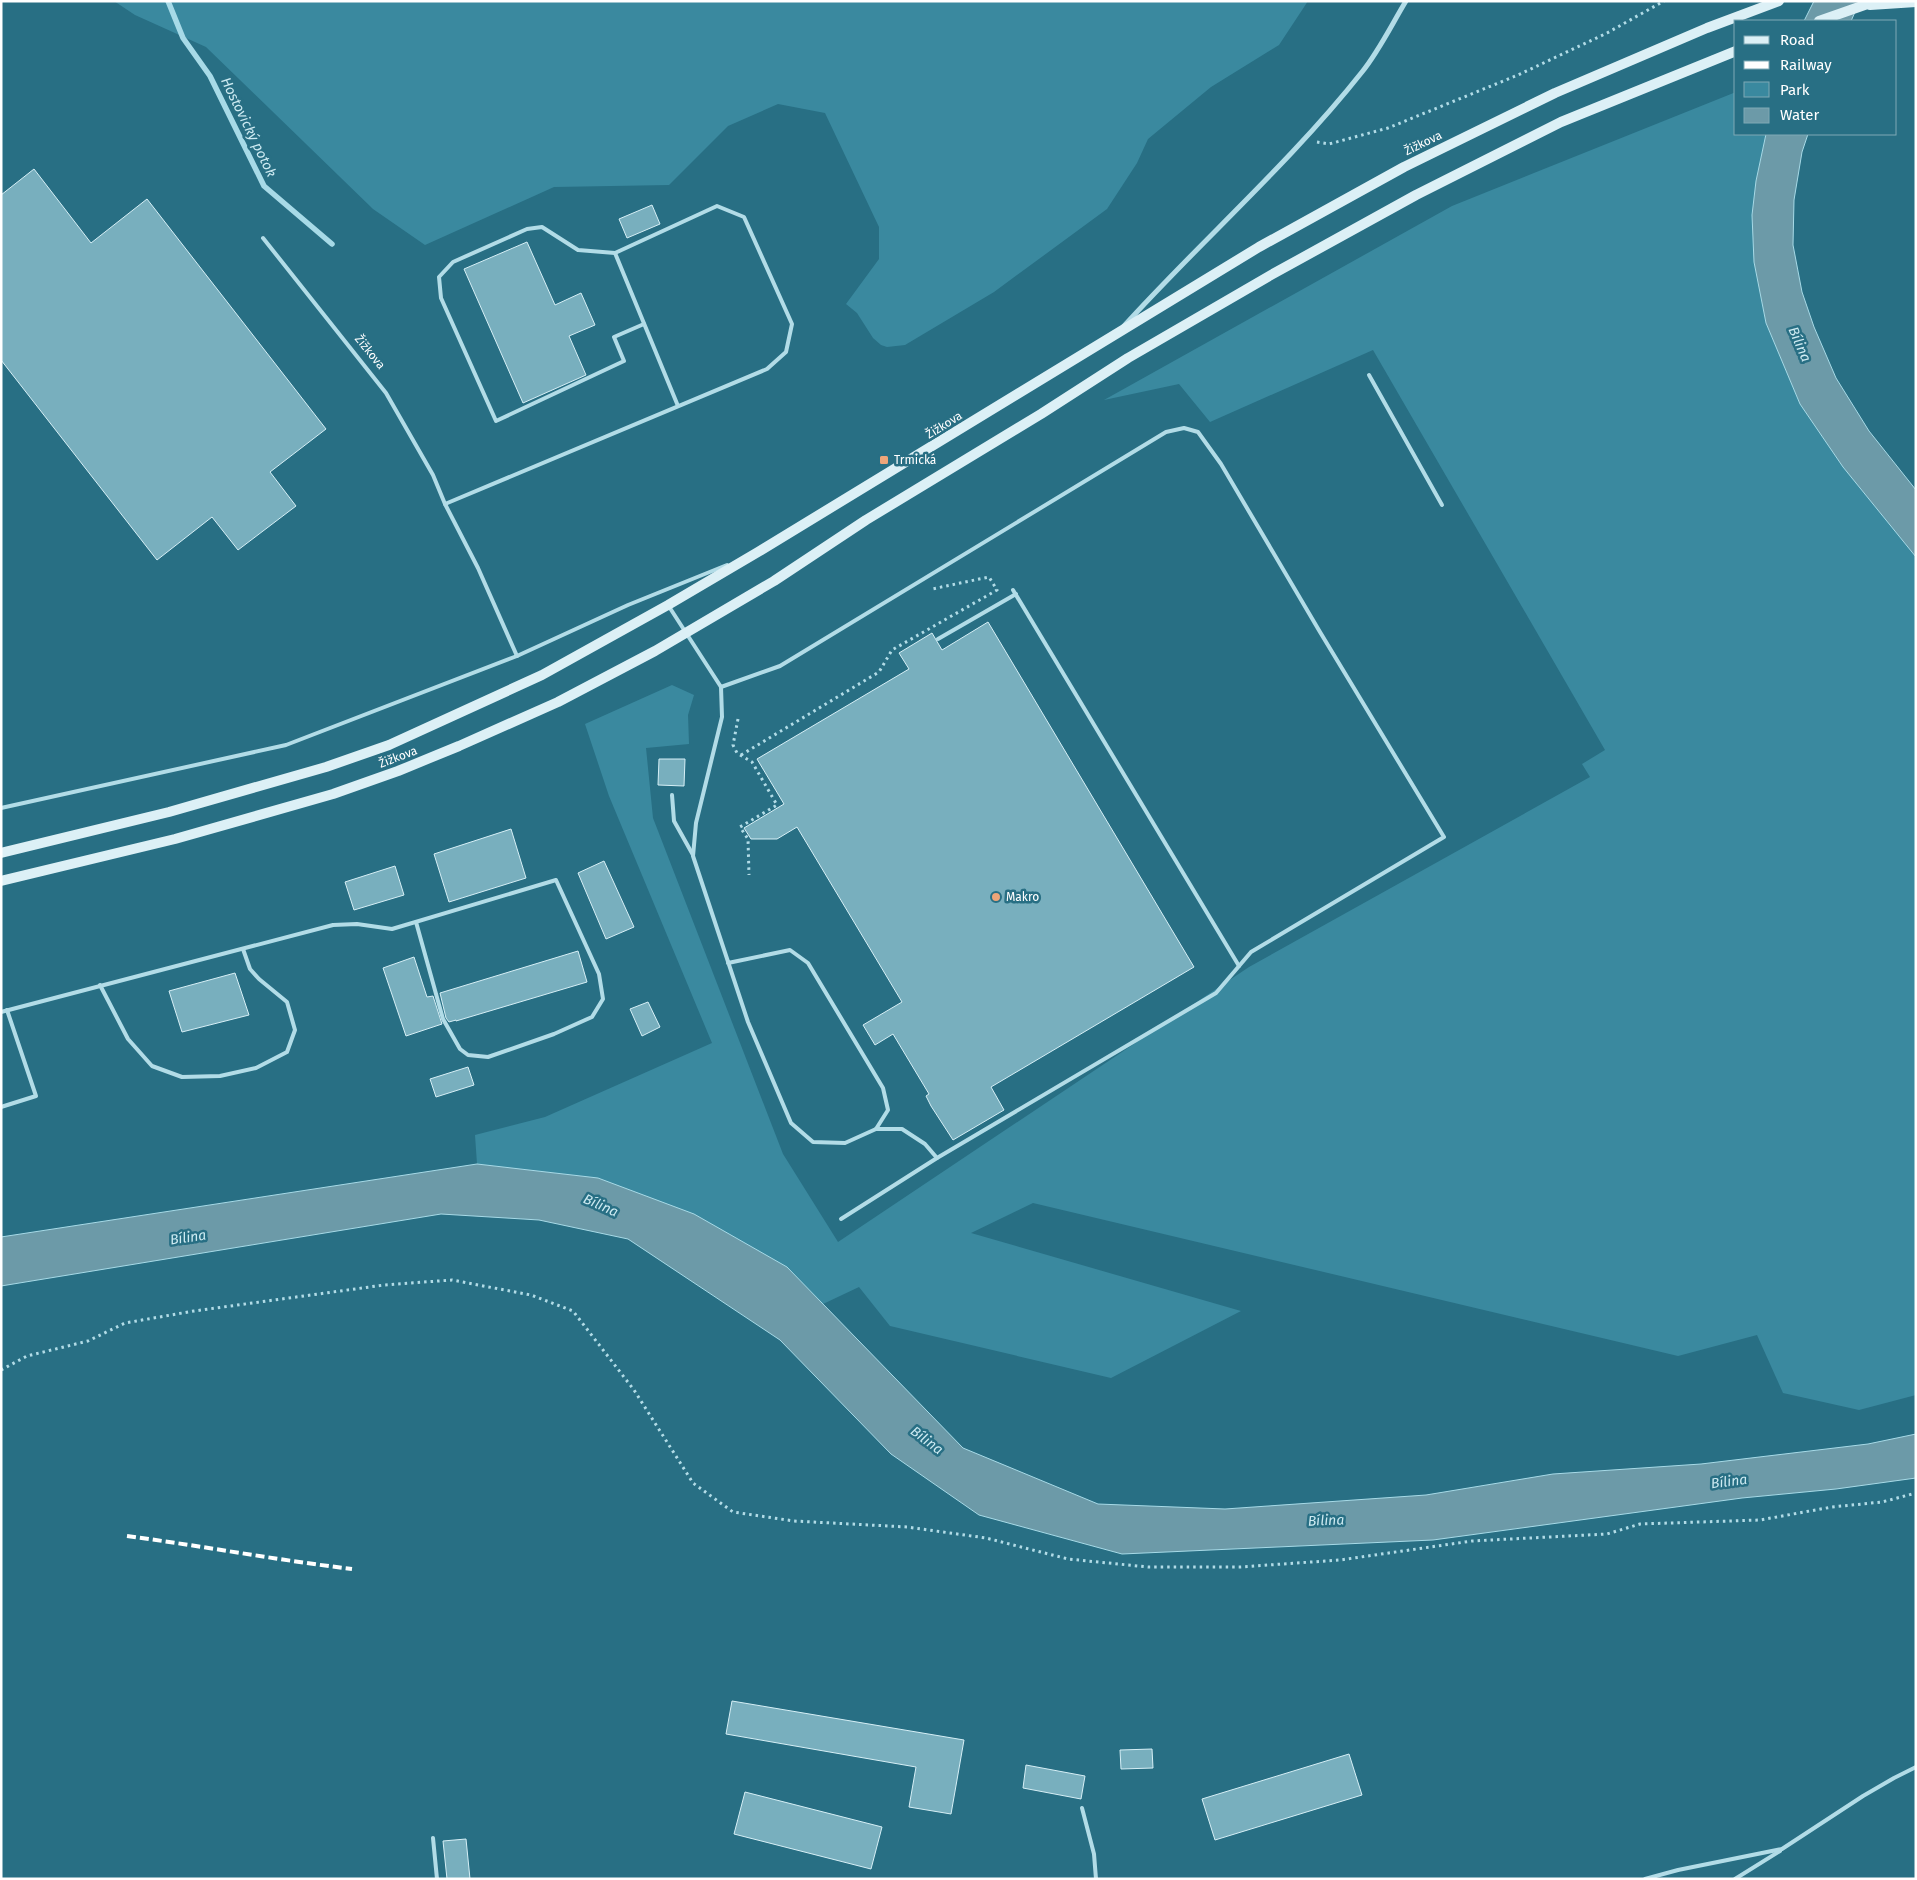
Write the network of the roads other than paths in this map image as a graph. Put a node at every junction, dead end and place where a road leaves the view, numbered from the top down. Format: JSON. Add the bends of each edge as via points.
{"nodes":[{"id":1,"x":1406,"y":1,"type":"edge"},
{"id":2,"x":1780,"y":1,"type":"edge"},
{"id":3,"x":1876,"y":1,"type":"edge"},
{"id":4,"x":1916,"y":2,"type":"edge"},
{"id":5,"x":1864,"y":5,"type":"junction"},
{"id":6,"x":1822,"y":20,"type":"edge"},
{"id":7,"x":1734,"y":52,"type":"edge"},
{"id":8,"x":263,"y":238,"type":"dead end"},
{"id":9,"x":615,"y":253,"type":"junction"},
{"id":10,"x":644,"y":324,"type":"junction"},
{"id":11,"x":1116,"y":333,"type":"junction"},
{"id":12,"x":1369,"y":375,"type":"dead end"},
{"id":13,"x":678,"y":406,"type":"junction"},
{"id":14,"x":445,"y":504,"type":"junction"},
{"id":15,"x":1442,"y":504,"type":"dead end"},
{"id":16,"x":758,"y":552,"type":"junction"},
{"id":17,"x":668,"y":605,"type":"junction"},
{"id":18,"x":686,"y":634,"type":"junction"},
{"id":19,"x":938,"y":639,"type":"dead end"},
{"id":20,"x":517,"y":656,"type":"junction"},
{"id":21,"x":721,"y":687,"type":"junction"},
{"id":22,"x":672,"y":795,"type":"dead end"},
{"id":23,"x":1,"y":808,"type":"edge"},
{"id":24,"x":1,"y":853,"type":"edge"},
{"id":25,"x":693,"y":856,"type":"junction"},
{"id":26,"x":1,"y":881,"type":"edge"},
{"id":27,"x":416,"y":922,"type":"junction"},
{"id":28,"x":243,"y":949,"type":"junction"},
{"id":29,"x":728,"y":963,"type":"junction"},
{"id":30,"x":1239,"y":966,"type":"junction"},
{"id":31,"x":100,"y":985,"type":"junction"},
{"id":32,"x":7,"y":1010,"type":"junction"},
{"id":33,"x":1,"y":1012,"type":"edge"},
{"id":34,"x":1,"y":1107,"type":"edge"},
{"id":35,"x":876,"y":1129,"type":"junction"},
{"id":36,"x":937,"y":1158,"type":"junction"},
{"id":37,"x":842,"y":1219,"type":"dead end"},
{"id":38,"x":1916,"y":1767,"type":"edge"},
{"id":39,"x":1082,"y":1808,"type":"dead end"},
{"id":40,"x":433,"y":1838,"type":"dead end"},
{"id":41,"x":1782,"y":1849,"type":"junction"},
{"id":42,"x":437,"y":1879,"type":"edge"},
{"id":43,"x":1096,"y":1879,"type":"edge"},
{"id":44,"x":1645,"y":1879,"type":"edge"},
{"id":45,"x":1735,"y":1879,"type":"edge"}],
"edges":[{"from":1,"to":11,"type":"street","name":"Žižkova","via":[[1364,70],[1304,140]]},
{"from":2,"to":11,"type":"main road","name":"Žižkova","via":[[1707,28],[1555,93],[1404,167],[1259,247]]},
{"from":3,"to":5,"type":"main road"},
{"from":4,"to":5,"type":"main road"},
{"from":5,"to":6,"type":"main road"},
{"from":7,"to":18,"type":"main road","name":"Žižkova","via":[[1561,122],[1416,194],[1128,358]]},
{"from":8,"to":14,"type":"lane","name":"Žižkova","via":[[386,393],[433,475]]},
{"from":9,"to":10,"type":"lane"},
{"from":9,"to":10,"type":"lane","via":[[578,250],[542,227],[527,229],[452,262],[439,277],[441,298],[496,421],[624,361],[614,337]]},
{"from":9,"to":13,"type":"lane","via":[[718,206],[744,217],[792,324],[786,352],[767,369]]},
{"from":10,"to":13,"type":"lane"},
{"from":11,"to":16,"type":"main road","name":"Žižkova"},
{"from":12,"to":15,"type":"lane"},
{"from":13,"to":14,"type":"lane"},
{"from":14,"to":20,"type":"lane","name":"Žižkova"},
{"from":16,"to":17,"type":"main road","name":"Žižkova"},
{"from":16,"to":20,"type":"lane","name":"Žižkova","via":[[628,605]]},
{"from":17,"to":18,"type":"lane"},
{"from":17,"to":24,"type":"main road","name":"Žižkova","via":[[542,675],[389,745],[326,767],[169,812]]},
{"from":18,"to":21,"type":"lane"},
{"from":18,"to":26,"type":"main road","name":"Žižkova","via":[[558,702],[398,771],[333,794],[175,839]]},
{"from":19,"to":30,"type":"lane","via":[[1014,592]]},
{"from":20,"to":23,"type":"lane","name":"Žižkova","via":[[286,745]]},
{"from":21,"to":25,"type":"lane","via":[[722,717],[696,823]]},
{"from":21,"to":30,"type":"lane","via":[[780,666],[1166,432],[1184,428],[1198,432],[1221,464],[1444,837],[1250,952]]},
{"from":22,"to":25,"type":"lane","via":[[674,821]]},
{"from":25,"to":29,"type":"lane"},
{"from":27,"to":27,"type":"lane","via":[[556,880],[599,974],[604,999],[592,1017],[554,1034],[488,1058],[468,1055],[460,1049],[443,1019]]},
{"from":27,"to":28,"type":"lane","via":[[392,929],[357,924],[333,925]]},
{"from":28,"to":31,"type":"lane"},
{"from":28,"to":31,"type":"lane","via":[[250,969],[287,1002],[296,1030],[287,1052],[256,1068],[220,1076],[182,1077],[152,1066],[128,1039]]},
{"from":29,"to":35,"type":"lane","via":[[748,1022],[791,1123],[812,1142],[845,1143]]},
{"from":29,"to":35,"type":"lane","via":[[790,950],[808,963],[883,1088],[888,1110]]},
{"from":30,"to":36,"type":"lane","via":[[1216,993]]},
{"from":31,"to":32,"type":"lane"},
{"from":32,"to":33,"type":"lane"},
{"from":32,"to":34,"type":"lane","via":[[36,1096]]},
{"from":35,"to":36,"type":"lane","via":[[902,1129],[926,1144]]},
{"from":36,"to":37,"type":"lane"},
{"from":38,"to":41,"type":"lane","via":[[1863,1796]]},
{"from":39,"to":43,"type":"lane","via":[[1094,1854]]},
{"from":40,"to":42,"type":"lane"},
{"from":41,"to":44,"type":"lane"},
{"from":41,"to":45,"type":"lane"}]}
